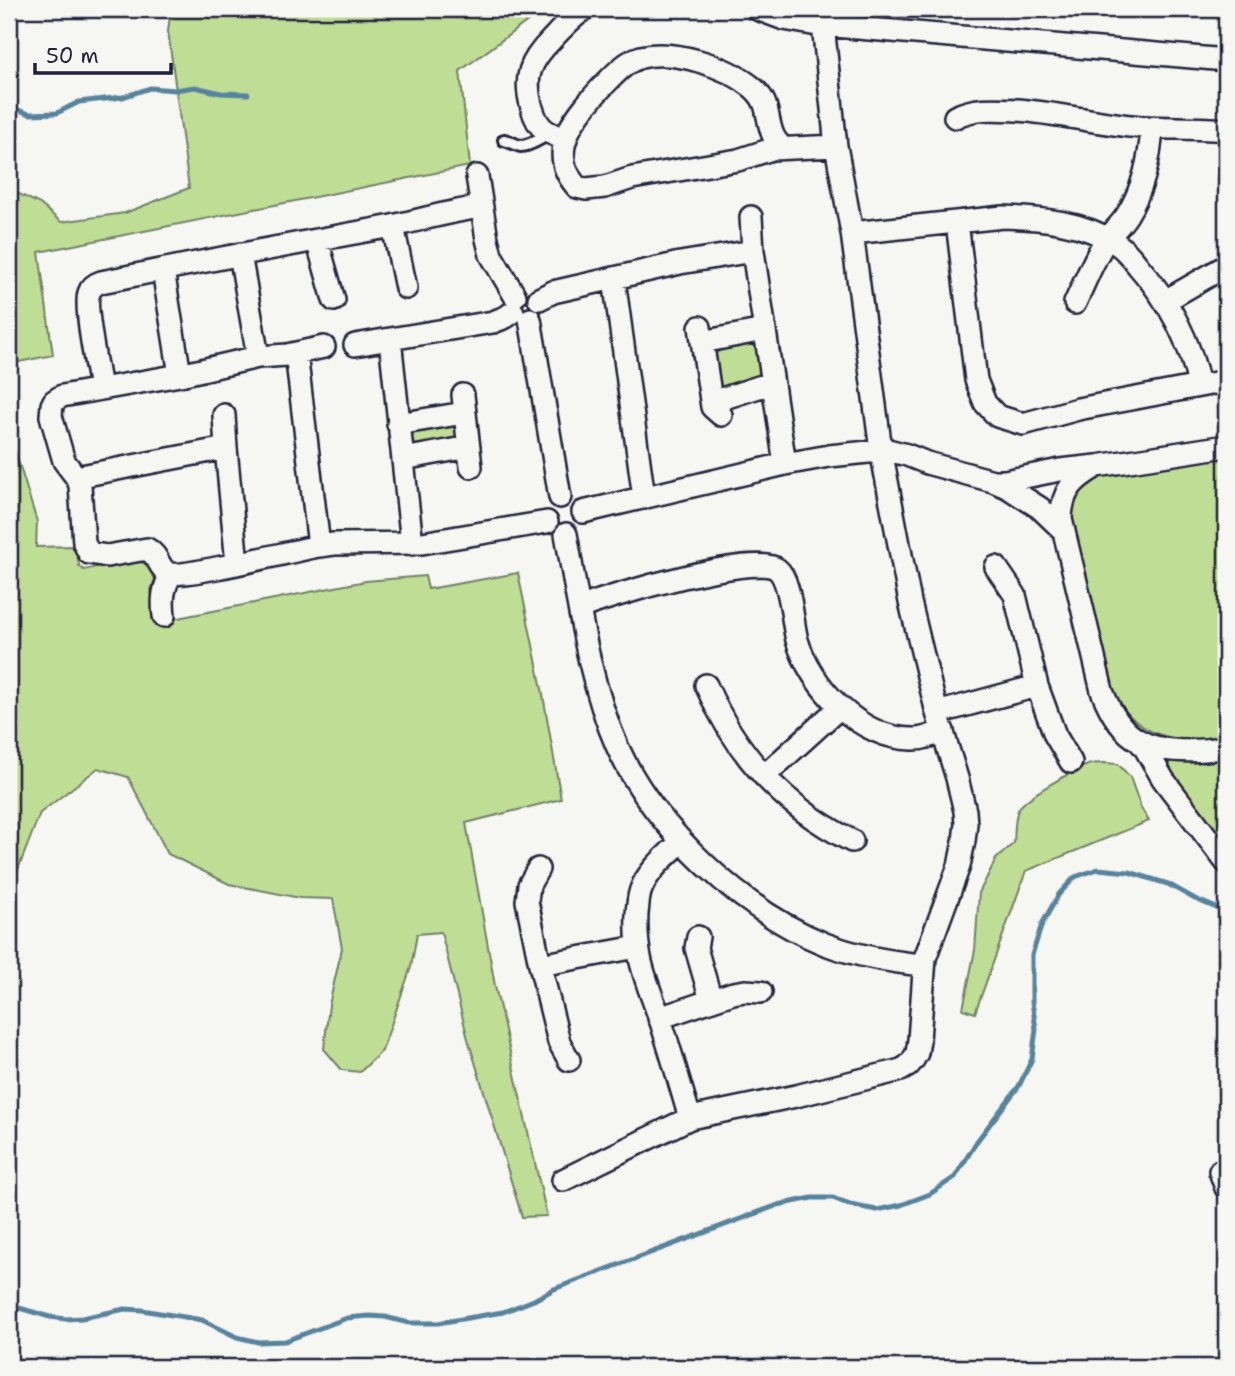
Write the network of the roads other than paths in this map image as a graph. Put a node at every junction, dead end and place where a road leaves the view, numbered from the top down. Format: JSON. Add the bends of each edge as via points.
{"nodes":[{"id":1,"x":584,"y":9,"type":"edge"},
{"id":2,"x":757,"y":9,"type":"edge"},
{"id":3,"x":823,"y":25,"type":"junction"},
{"id":4,"x":1226,"y":60,"type":"edge"},
{"id":5,"x":955,"y":117,"type":"dead end"},
{"id":6,"x":1152,"y":128,"type":"junction"},
{"id":7,"x":1226,"y":130,"type":"edge"},
{"id":8,"x":557,"y":137,"type":"junction"},
{"id":9,"x":504,"y":140,"type":"dead end"},
{"id":10,"x":836,"y":146,"type":"junction"},
{"id":11,"x":782,"y":148,"type":"junction"},
{"id":12,"x":477,"y":176,"type":"dead end"},
{"id":13,"x":482,"y":207,"type":"junction"},
{"id":14,"x":751,"y":217,"type":"dead end"},
{"id":15,"x":957,"y":222,"type":"junction"},
{"id":16,"x":393,"y":226,"type":"junction"},
{"id":17,"x":852,"y":233,"type":"junction"},
{"id":18,"x":1108,"y":239,"type":"junction"},
{"id":19,"x":317,"y":240,"type":"junction"},
{"id":20,"x":753,"y":251,"type":"junction"},
{"id":21,"x":240,"y":254,"type":"junction"},
{"id":22,"x":1224,"y":267,"type":"dead end"},
{"id":23,"x":163,"y":270,"type":"junction"},
{"id":24,"x":614,"y":279,"type":"junction"},
{"id":25,"x":406,"y":288,"type":"dead end"},
{"id":26,"x":334,"y":300,"type":"dead end"},
{"id":27,"x":1165,"y":301,"type":"junction"},
{"id":28,"x":1075,"y":303,"type":"dead end"},
{"id":29,"x":519,"y":309,"type":"junction"},
{"id":30,"x":764,"y":330,"type":"junction"},
{"id":31,"x":390,"y":339,"type":"junction"},
{"id":32,"x":355,"y":345,"type":"dead end"},
{"id":33,"x":324,"y":346,"type":"dead end"},
{"id":34,"x":296,"y":353,"type":"junction"},
{"id":35,"x":258,"y":357,"type":"junction"},
{"id":36,"x":180,"y":375,"type":"junction"},
{"id":37,"x":1226,"y":381,"type":"edge"},
{"id":38,"x":771,"y":383,"type":"junction"},
{"id":39,"x":1199,"y":385,"type":"junction"},
{"id":40,"x":100,"y":388,"type":"junction"},
{"id":41,"x":224,"y":415,"type":"dead end"},
{"id":42,"x":398,"y":424,"type":"junction"},
{"id":43,"x":1226,"y":446,"type":"edge"},
{"id":44,"x":226,"y":448,"type":"junction"},
{"id":45,"x":881,"y":450,"type":"junction"},
{"id":46,"x":402,"y":459,"type":"junction"},
{"id":47,"x":785,"y":464,"type":"junction"},
{"id":48,"x":1097,"y":466,"type":"junction"},
{"id":49,"x":76,"y":477,"type":"junction"},
{"id":50,"x":993,"y":481,"type":"junction"},
{"id":51,"x":559,"y":497,"type":"junction"},
{"id":52,"x":643,"y":498,"type":"junction"},
{"id":53,"x":583,"y":512,"type":"junction"},
{"id":54,"x":547,"y":522,"type":"junction"},
{"id":55,"x":1064,"y":531,"type":"junction"},
{"id":56,"x":566,"y":534,"type":"junction"},
{"id":57,"x":412,"y":544,"type":"junction"},
{"id":58,"x":319,"y":546,"type":"junction"},
{"id":59,"x":237,"y":564,"type":"junction"},
{"id":60,"x":996,"y":567,"type":"dead end"},
{"id":61,"x":171,"y":574,"type":"junction"},
{"id":62,"x":580,"y":608,"type":"junction"},
{"id":63,"x":164,"y":615,"type":"dead end"},
{"id":64,"x":706,"y":685,"type":"dead end"},
{"id":65,"x":1037,"y":686,"type":"junction"},
{"id":66,"x":839,"y":708,"type":"junction"},
{"id":67,"x":940,"y":722,"type":"junction"},
{"id":68,"x":1140,"y":742,"type":"junction"},
{"id":69,"x":1226,"y":747,"type":"edge"},
{"id":70,"x":1071,"y":762,"type":"dead end"},
{"id":71,"x":764,"y":776,"type":"junction"},
{"id":72,"x":852,"y":841,"type":"dead end"},
{"id":73,"x":681,"y":842,"type":"junction"},
{"id":74,"x":1226,"y":862,"type":"edge"},
{"id":75,"x":538,"y":869,"type":"dead end"},
{"id":76,"x":698,"y":937,"type":"dead end"},
{"id":77,"x":637,"y":947,"type":"junction"},
{"id":78,"x":540,"y":965,"type":"junction"},
{"id":79,"x":924,"y":965,"type":"junction"},
{"id":80,"x":761,"y":992,"type":"dead end"},
{"id":81,"x":711,"y":1000,"type":"junction"},
{"id":82,"x":659,"y":1018,"type":"junction"},
{"id":83,"x":569,"y":1060,"type":"dead end"},
{"id":84,"x":690,"y":1118,"type":"junction"},
{"id":85,"x":563,"y":1180,"type":"dead end"}],
"edges":[{"from":1,"to":8,"type":"street","via":[[541,50],[530,67],[533,112],[543,130]]},
{"from":2,"to":3,"type":"street"},
{"from":3,"to":4,"type":"street"},
{"from":3,"to":10,"type":"street"},
{"from":5,"to":6,"type":"street","via":[[999,109]]},
{"from":6,"to":7,"type":"street"},
{"from":6,"to":18,"type":"street","via":[[1140,190]]},
{"from":8,"to":9,"type":"lane","via":[[519,146]]},
{"from":8,"to":11,"type":"street","via":[[570,179],[586,189]]},
{"from":8,"to":11,"type":"street","via":[[623,68],[639,58],[672,55],[723,71],[755,89]]},
{"from":10,"to":11,"type":"street"},
{"from":10,"to":17,"type":"street"},
{"from":12,"to":13,"type":"street"},
{"from":13,"to":16,"type":"street"},
{"from":13,"to":29,"type":"street","via":[[491,255]]},
{"from":14,"to":20,"type":"street"},
{"from":15,"to":17,"type":"street"},
{"from":15,"to":18,"type":"street","via":[[1043,219]]},
{"from":15,"to":39,"type":"street","via":[[976,380],[985,403],[997,416],[1023,424]]},
{"from":16,"to":19,"type":"street"},
{"from":16,"to":25,"type":"street"},
{"from":17,"to":45,"type":"street"},
{"from":18,"to":27,"type":"street","via":[[1129,255]]},
{"from":18,"to":28,"type":"street"},
{"from":19,"to":21,"type":"street"},
{"from":19,"to":26,"type":"street"},
{"from":20,"to":24,"type":"street"},
{"from":20,"to":30,"type":"street"},
{"from":21,"to":23,"type":"street"},
{"from":21,"to":35,"type":"street"},
{"from":22,"to":27,"type":"street"},
{"from":23,"to":36,"type":"street"},
{"from":23,"to":40,"type":"street","via":[[101,282],[90,289],[87,304]]},
{"from":24,"to":29,"type":"street","via":[[553,292],[539,299],[535,316]]},
{"from":24,"to":52,"type":"street"},
{"from":27,"to":39,"type":"street","via":[[1186,340]]},
{"from":29,"to":31,"type":"street","via":[[493,322]]},
{"from":29,"to":51,"type":"street"},
{"from":30,"to":38,"type":"street"},
{"from":30,"to":38,"type":"street","via":[[701,335],[716,408]]},
{"from":31,"to":32,"type":"street"},
{"from":31,"to":42,"type":"street"},
{"from":33,"to":34,"type":"street"},
{"from":34,"to":35,"type":"street"},
{"from":34,"to":58,"type":"street"},
{"from":35,"to":36,"type":"street"},
{"from":36,"to":40,"type":"street"},
{"from":37,"to":39,"type":"street"},
{"from":38,"to":47,"type":"street"},
{"from":40,"to":49,"type":"street","via":[[62,396],[52,405],[64,461]]},
{"from":41,"to":44,"type":"street"},
{"from":42,"to":46,"type":"street"},
{"from":42,"to":46,"type":"street","via":[[463,404],[470,457]]},
{"from":43,"to":48,"type":"street"},
{"from":44,"to":49,"type":"street"},
{"from":44,"to":59,"type":"street"},
{"from":45,"to":47,"type":"street"},
{"from":45,"to":50,"type":"street"},
{"from":45,"to":67,"type":"street"},
{"from":46,"to":57,"type":"street"},
{"from":47,"to":52,"type":"street"},
{"from":48,"to":50,"type":"street"},
{"from":48,"to":55,"type":"street","via":[[1066,492]]},
{"from":49,"to":61,"type":"street","via":[[87,552],[107,555],[148,549]]},
{"from":50,"to":55,"type":"street","via":[[1031,501]]},
{"from":51,"to":53,"type":"street","via":[[578,502]]},
{"from":51,"to":54,"type":"street","via":[[548,507]]},
{"from":52,"to":53,"type":"street"},
{"from":53,"to":56,"type":"street","via":[[580,527]]},
{"from":54,"to":56,"type":"street","via":[[557,533]]},
{"from":54,"to":57,"type":"street"},
{"from":55,"to":68,"type":"street","via":[[1102,691],[1121,724]]},
{"from":56,"to":62,"type":"street"},
{"from":57,"to":58,"type":"street"},
{"from":58,"to":59,"type":"street"},
{"from":59,"to":61,"type":"street"},
{"from":60,"to":65,"type":"street","via":[[1014,595]]},
{"from":61,"to":63,"type":"street","via":[[163,590]]},
{"from":62,"to":66,"type":"street","via":[[738,566],[781,563],[798,642]]},
{"from":62,"to":73,"type":"street","via":[[589,657],[617,744],[659,815]]},
{"from":64,"to":71,"type":"street","via":[[731,735]]},
{"from":65,"to":67,"type":"street"},
{"from":65,"to":70,"type":"street","via":[[1055,735]]},
{"from":66,"to":67,"type":"street","via":[[869,727],[913,740],[928,737]]},
{"from":66,"to":71,"type":"street"},
{"from":67,"to":79,"type":"street","via":[[966,824],[959,866]]},
{"from":68,"to":69,"type":"street","via":[[1173,750]]},
{"from":68,"to":74,"type":"street"},
{"from":71,"to":72,"type":"street","via":[[813,819]]},
{"from":73,"to":77,"type":"street","via":[[643,884]]},
{"from":73,"to":79,"type":"street","via":[[733,890],[802,933],[877,959]]},
{"from":75,"to":78,"type":"street","via":[[527,901]]},
{"from":76,"to":81,"type":"street","via":[[696,948]]},
{"from":77,"to":78,"type":"street"},
{"from":77,"to":82,"type":"street"},
{"from":78,"to":83,"type":"street","via":[[559,1042]]},
{"from":79,"to":84,"type":"street","via":[[917,1053],[908,1066]]},
{"from":80,"to":81,"type":"street","via":[[745,991]]},
{"from":81,"to":82,"type":"street"},
{"from":82,"to":84,"type":"street"},
{"from":84,"to":85,"type":"street"}]}
